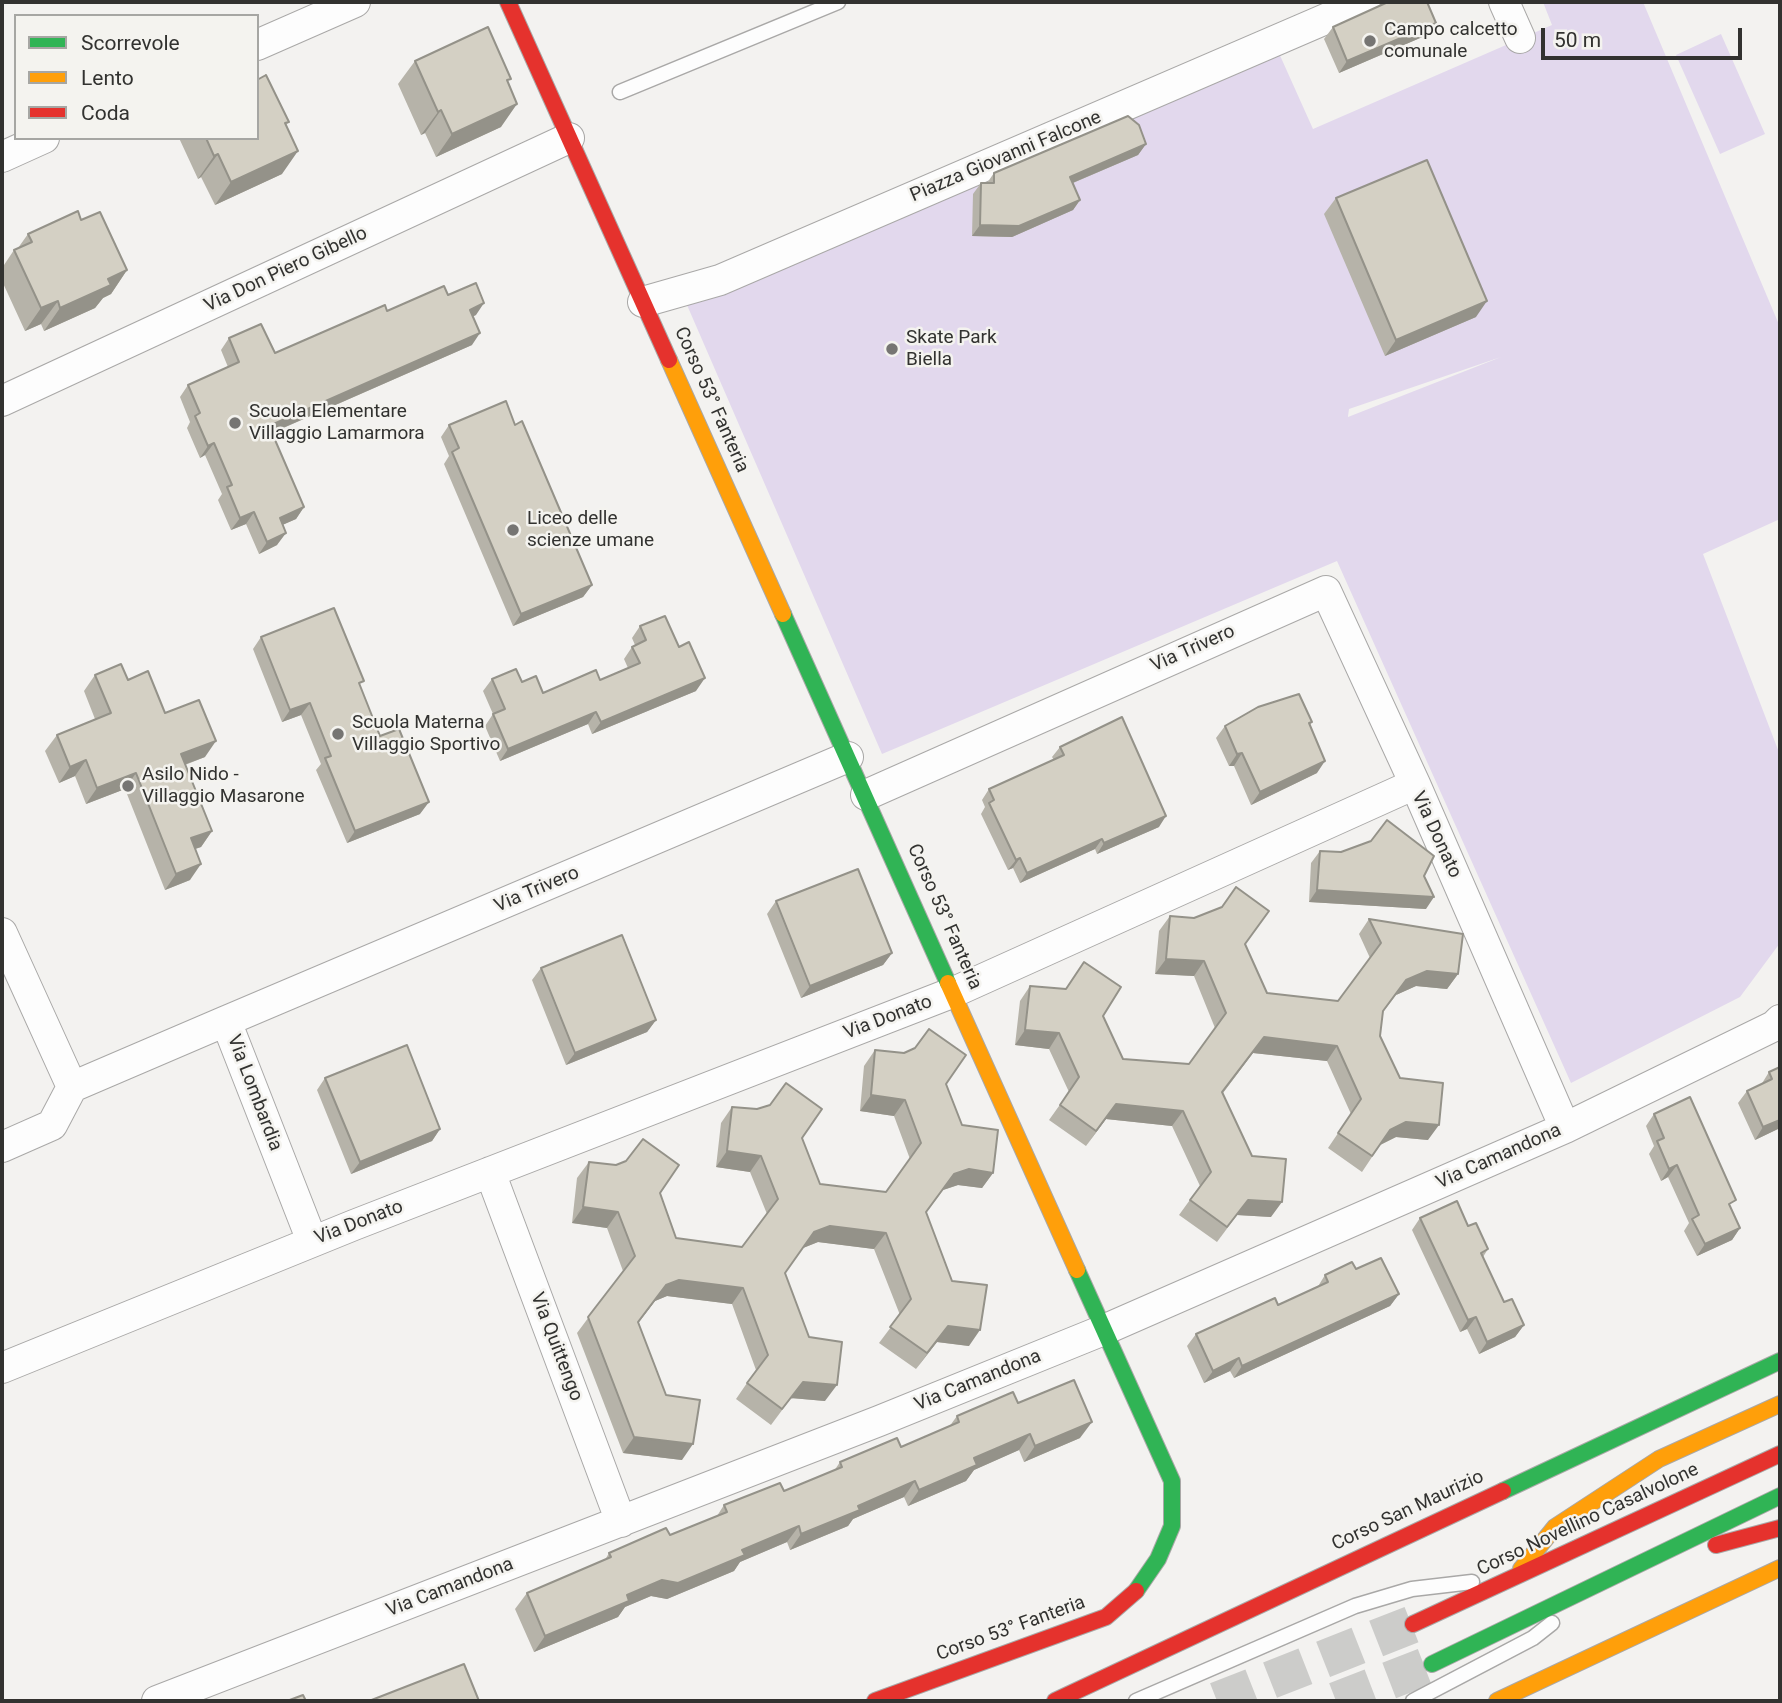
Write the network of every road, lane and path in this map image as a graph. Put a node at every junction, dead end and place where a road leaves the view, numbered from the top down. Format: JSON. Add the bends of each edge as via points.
{"nodes":[{"id":1,"x":355,"y":2,"type":"edge"},
{"id":2,"x":508,"y":2,"type":"edge"},
{"id":3,"x":838,"y":2,"type":"edge"},
{"id":4,"x":1365,"y":2,"type":"edge"},
{"id":5,"x":1504,"y":2,"type":"edge"},
{"id":6,"x":1520,"y":38,"type":"dead end"},
{"id":7,"x":259,"y":44,"type":"edge"},
{"id":8,"x":620,"y":92,"type":"dead end"},
{"id":9,"x":569,"y":138,"type":"junction"},
{"id":10,"x":40,"y":140,"type":"edge"},
{"id":11,"x":2,"y":157,"type":"edge"},
{"id":12,"x":643,"y":302,"type":"junction"},
{"id":13,"x":2,"y":401,"type":"edge"},
{"id":14,"x":849,"y":757,"type":"junction"},
{"id":15,"x":1415,"y":784,"type":"junction"},
{"id":16,"x":866,"y":795,"type":"junction"},
{"id":17,"x":2,"y":933,"type":"edge"},
{"id":18,"x":954,"y":992,"type":"junction"},
{"id":19,"x":1780,"y":1020,"type":"edge"},
{"id":20,"x":226,"y":1021,"type":"junction"},
{"id":21,"x":72,"y":1087,"type":"junction"},
{"id":22,"x":1566,"y":1128,"type":"junction"},
{"id":23,"x":2,"y":1147,"type":"edge"},
{"id":24,"x":491,"y":1172,"type":"junction"},
{"id":25,"x":312,"y":1241,"type":"junction"},
{"id":26,"x":1106,"y":1329,"type":"junction"},
{"id":27,"x":1780,"y":1361,"type":"edge"},
{"id":28,"x":2,"y":1368,"type":"edge"},
{"id":29,"x":1780,"y":1405,"type":"edge"},
{"id":30,"x":1780,"y":1454,"type":"edge"},
{"id":31,"x":1780,"y":1496,"type":"edge"},
{"id":32,"x":621,"y":1522,"type":"junction"},
{"id":33,"x":1780,"y":1528,"type":"edge"},
{"id":34,"x":1780,"y":1568,"type":"edge"},
{"id":35,"x":1623,"y":1570,"type":"junction"},
{"id":36,"x":1515,"y":1576,"type":"junction"},
{"id":37,"x":1413,"y":1624,"type":"tunnel mouth"},
{"id":38,"x":1432,"y":1664,"type":"tunnel mouth"},
{"id":39,"x":157,"y":1701,"type":"edge"},
{"id":40,"x":875,"y":1701,"type":"edge"},
{"id":41,"x":1055,"y":1701,"type":"edge"},
{"id":42,"x":1136,"y":1701,"type":"edge"},
{"id":43,"x":1413,"y":1701,"type":"edge"},
{"id":44,"x":1497,"y":1701,"type":"edge"}],
"edges":[{"from":1,"to":7,"type":"street"},
{"from":2,"to":9,"type":"main road","name":"Corso 53° Fanteria"},
{"from":3,"to":8,"type":"lane"},
{"from":4,"to":12,"type":"street","name":"Piazza Giovanni Falcone","via":[[720,280]]},
{"from":5,"to":6,"type":"street"},
{"from":9,"to":12,"type":"main road","name":"Corso 53° Fanteria"},
{"from":9,"to":13,"type":"street","name":"Via Don Piero Gibello"},
{"from":10,"to":11,"type":"street"},
{"from":12,"to":14,"type":"main road","name":"Corso 53° Fanteria"},
{"from":14,"to":16,"type":"main road","name":"Corso 53° Fanteria"},
{"from":14,"to":20,"type":"street","name":"Via Trivero"},
{"from":15,"to":16,"type":"street","name":"Via Trivero","via":[[1326,591]]},
{"from":15,"to":18,"type":"street","name":"Via Donato"},
{"from":15,"to":22,"type":"street","name":"Via Donato"},
{"from":16,"to":18,"type":"main road","name":"Corso 53° Fanteria"},
{"from":17,"to":21,"type":"street"},
{"from":18,"to":24,"type":"street","name":"Via Donato"},
{"from":18,"to":26,"type":"main road","name":"Corso 53° Fanteria"},
{"from":19,"to":22,"type":"street","name":"Via Camandona"},
{"from":20,"to":21,"type":"street","name":"Via Lombardia"},
{"from":20,"to":25,"type":"street","name":"Via Lombardia"},
{"from":21,"to":23,"type":"street","via":[[52,1125]]},
{"from":22,"to":26,"type":"street","name":"Via Camandona"},
{"from":24,"to":25,"type":"street","name":"Via Donato"},
{"from":24,"to":32,"type":"street","name":"Via Quittengo"},
{"from":25,"to":28,"type":"street","name":"Via Donato"},
{"from":26,"to":32,"type":"street","name":"Via Camandona"},
{"from":26,"to":40,"type":"main road","name":"Corso 53° Fanteria","via":[[1172,1480],[1172,1526],[1158,1559],[1136,1591],[1106,1617]]},
{"from":27,"to":41,"type":"main road","name":"Corso San Maurizio"},
{"from":29,"to":36,"type":"main road","via":[[1659,1460],[1555,1527]]},
{"from":30,"to":36,"type":"main road","name":"Corso Novellino Casalvolone"},
{"from":31,"to":35,"type":"main road"},
{"from":32,"to":39,"type":"street","name":"Via Camandona"},
{"from":33,"to":35,"type":"main road"},
{"from":34,"to":44,"type":"main road"},
{"from":35,"to":38,"type":"main road"},
{"from":35,"to":43,"type":"lane","via":[[1533,1638]]},
{"from":36,"to":37,"type":"main road","name":"Corso Novellino Casalvolone"},
{"from":36,"to":42,"type":"lane","via":[[1412,1589],[1355,1606]]}]}
